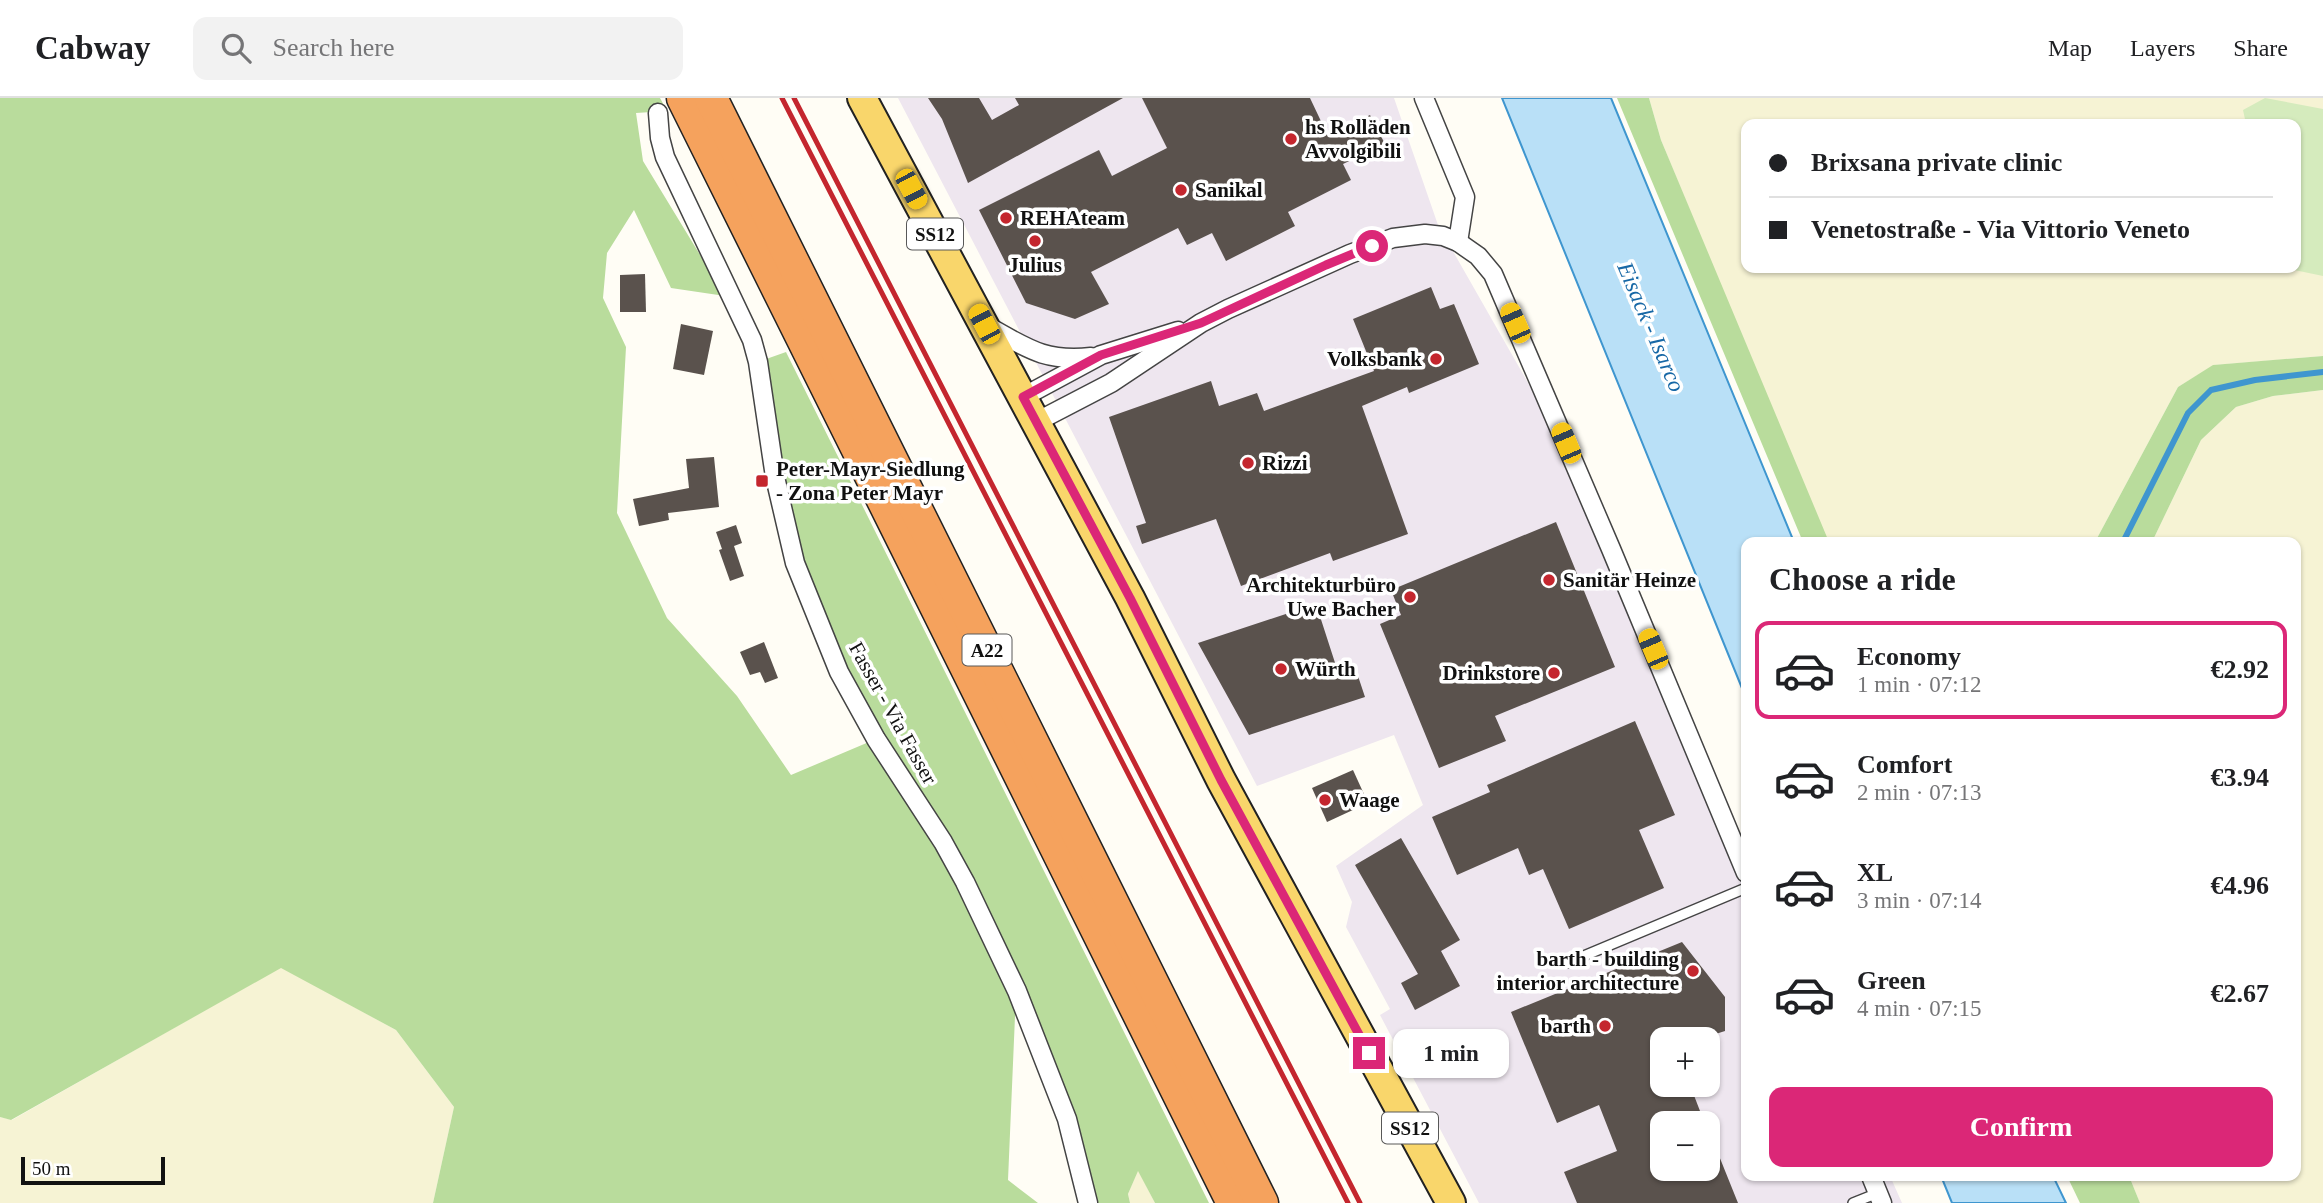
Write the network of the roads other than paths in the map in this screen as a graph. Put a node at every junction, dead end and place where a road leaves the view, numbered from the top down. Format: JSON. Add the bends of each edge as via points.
{"nodes":[{"id":1,"x":711,"y":98,"type":"edge"},
{"id":2,"x":862,"y":98,"type":"edge"},
{"id":3,"x":1424,"y":98,"type":"edge"},
{"id":4,"x":671,"y":106,"type":"edge"},
{"id":5,"x":1458,"y":243,"type":"junction"},
{"id":6,"x":1201,"y":323,"type":"junction"},
{"id":7,"x":984,"y":324,"type":"junction"},
{"id":8,"x":1101,"y":355,"type":"junction"},
{"id":9,"x":1023,"y":397,"type":"junction"},
{"id":10,"x":1036,"y":422,"type":"junction"},
{"id":11,"x":1741,"y":861,"type":"edge"},
{"id":12,"x":1741,"y":890,"type":"edge"},
{"id":13,"x":1567,"y":963,"type":"dead end"},
{"id":14,"x":1877,"y":1191,"type":"edge"},
{"id":15,"x":1088,"y":1203,"type":"edge"},
{"id":16,"x":1233,"y":1203,"type":"edge"},
{"id":17,"x":1262,"y":1203,"type":"edge"},
{"id":18,"x":1451,"y":1203,"type":"edge"},
{"id":19,"x":1853,"y":1203,"type":"edge"}],
"edges":[{"from":1,"to":17,"type":"highway","number":"A22"},
{"from":2,"to":7,"type":"main road","number":"SS12"},
{"from":3,"to":5,"type":"street","via":[[1465,197]]},
{"from":4,"to":15,"type":"street","name":"Fasser - Via Fasser","via":[[660,138],[665,157],[752,340],[795,562],[839,672],[954,862],[1017,991],[1067,1119]]},
{"from":4,"to":16,"type":"highway","number":"A22"},
{"from":5,"to":6,"type":"street","via":[[1425,234],[1393,238]]},
{"from":5,"to":11,"type":"street","via":[[1478,256],[1493,274]]},
{"from":6,"to":8,"type":"street"},
{"from":6,"to":10,"type":"street","via":[[1111,383]]},
{"from":7,"to":8,"type":"street","via":[[1039,355],[1066,360]]},
{"from":7,"to":9,"type":"main road","number":"SS12"},
{"from":8,"to":9,"type":"street"},
{"from":9,"to":10,"type":"main road","number":"SS12"},
{"from":10,"to":18,"type":"main road","number":"SS12","via":[[1221,780]]},
{"from":12,"to":13,"type":"lane"},
{"from":14,"to":19,"type":"lane"}]}
